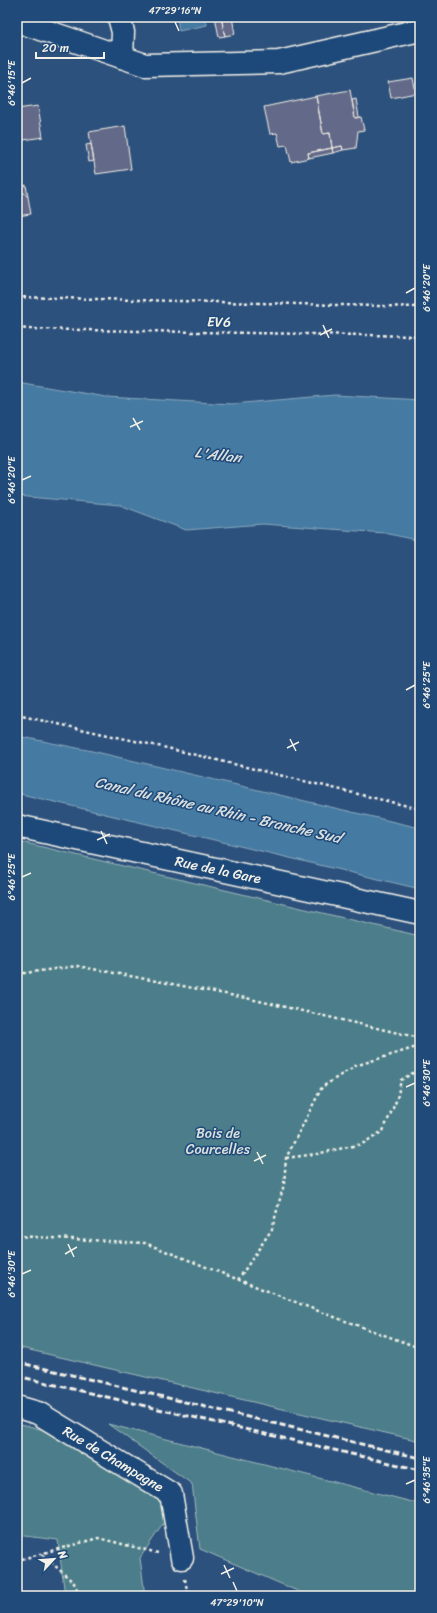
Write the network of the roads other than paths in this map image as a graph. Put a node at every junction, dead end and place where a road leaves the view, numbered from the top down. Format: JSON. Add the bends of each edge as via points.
{"nodes":[{"id":1,"x":119,"y":17,"type":"edge"},
{"id":2,"x":17,"y":21,"type":"edge"},
{"id":3,"x":420,"y":30,"type":"edge"},
{"id":4,"x":122,"y":57,"type":"junction"},
{"id":5,"x":17,"y":826,"type":"edge"},
{"id":6,"x":420,"y":914,"type":"edge"},
{"id":7,"x":17,"y":1407,"type":"edge"},
{"id":8,"x":182,"y":1558,"type":"road end"}],
"edges":[{"from":1,"to":4,"type":"main road","via":[[123,32]]},
{"from":2,"to":4,"type":"main road"},
{"from":3,"to":4,"type":"main road","via":[[279,62],[145,64]]},
{"from":5,"to":6,"type":"main road","name":"Rue de la Gare"},
{"from":7,"to":8,"type":"main road","name":"Rue de Champagne","via":[[38,1412],[171,1494]]}]}
